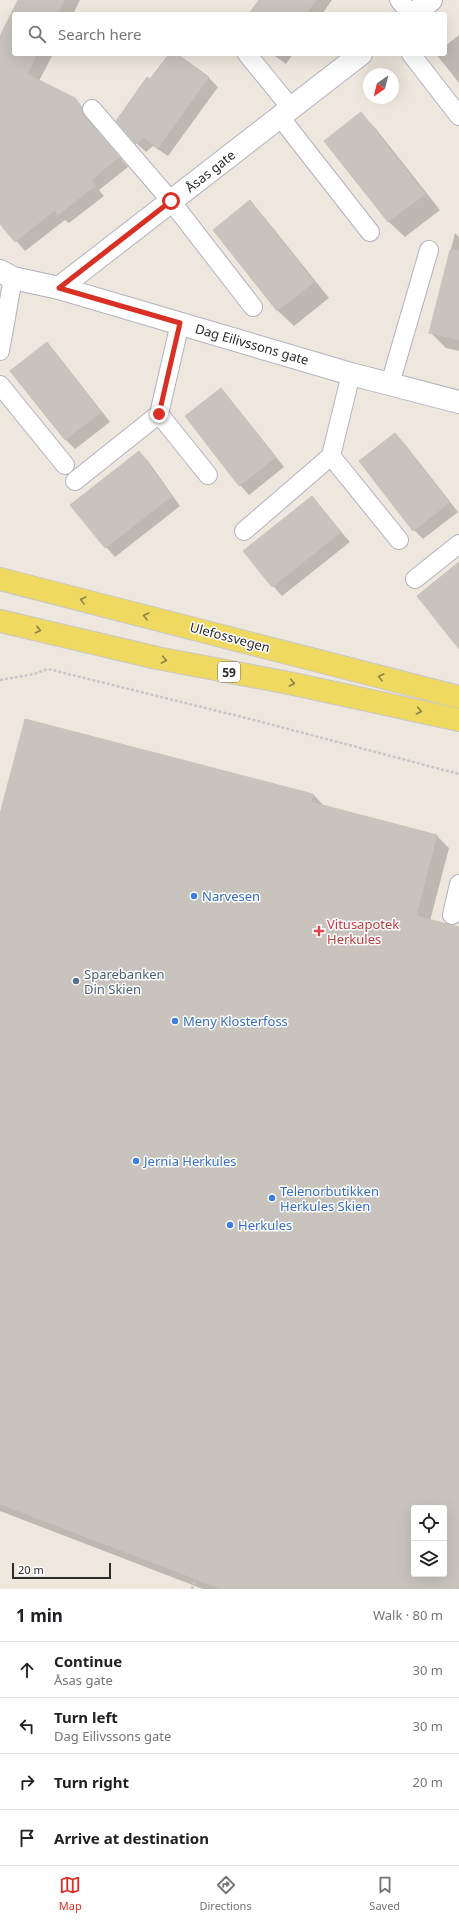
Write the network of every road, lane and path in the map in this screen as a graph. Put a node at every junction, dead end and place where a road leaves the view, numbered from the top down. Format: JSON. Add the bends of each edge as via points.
{"nodes":[{"id":1,"x":399,"y":0,"type":"edge"},
{"id":2,"x":431,"y":0,"type":"edge"},
{"id":3,"x":410,"y":12,"type":"edge"},
{"id":4,"x":415,"y":12,"type":"edge"},
{"id":5,"x":248,"y":56,"type":"edge"},
{"id":6,"x":358,"y":56,"type":"edge"},
{"id":7,"x":413,"y":56,"type":"edge"},
{"id":8,"x":92,"y":109,"type":"dead end"},
{"id":9,"x":285,"y":112,"type":"junction"},
{"id":10,"x":459,"y":116,"type":"edge"},
{"id":11,"x":171,"y":201,"type":"junction"},
{"id":12,"x":370,"y":232,"type":"dead end"},
{"id":13,"x":429,"y":250,"type":"dead end"},
{"id":14,"x":7,"y":274,"type":"edge"},
{"id":15,"x":59,"y":288,"type":"junction"},
{"id":16,"x":253,"y":307,"type":"dead end"},
{"id":17,"x":180,"y":323,"type":"junction"},
{"id":18,"x":0,"y":351,"type":"edge"},
{"id":19,"x":351,"y":374,"type":"junction"},
{"id":20,"x":390,"y":384,"type":"junction"},
{"id":21,"x":0,"y":385,"type":"edge"},
{"id":22,"x":459,"y":402,"type":"edge"},
{"id":23,"x":159,"y":414,"type":"junction"},
{"id":24,"x":331,"y":456,"type":"junction"},
{"id":25,"x":65,"y":465,"type":"dead end"},
{"id":26,"x":208,"y":475,"type":"dead end"},
{"id":27,"x":75,"y":481,"type":"dead end"},
{"id":28,"x":244,"y":531,"type":"dead end"},
{"id":29,"x":399,"y":540,"type":"dead end"},
{"id":30,"x":459,"y":544,"type":"edge"},
{"id":31,"x":0,"y":579,"type":"edge"},
{"id":32,"x":415,"y":579,"type":"dead end"},
{"id":33,"x":0,"y":621,"type":"edge"},
{"id":34,"x":0,"y":680,"type":"edge"},
{"id":35,"x":459,"y":697,"type":"edge"},
{"id":36,"x":459,"y":720,"type":"edge"},
{"id":37,"x":459,"y":774,"type":"edge"},
{"id":38,"x":459,"y":884,"type":"edge"},
{"id":39,"x":452,"y":915,"type":"dead end"},
{"id":40,"x":195,"y":1579,"type":"dead end"},
{"id":41,"x":192,"y":1589,"type":"edge"}],
"edges":[{"from":1,"to":3,"type":"lane"},
{"from":2,"to":4,"type":"street"},
{"from":5,"to":9,"type":"lane"},
{"from":6,"to":9,"type":"street","name":"Åsas gate"},
{"from":7,"to":10,"type":"lane"},
{"from":8,"to":11,"type":"lane"},
{"from":9,"to":11,"type":"street","name":"Åsas gate"},
{"from":9,"to":12,"type":"lane"},
{"from":11,"to":15,"type":"street","name":"Åsas gate"},
{"from":11,"to":16,"type":"lane"},
{"from":13,"to":20,"type":"lane"},
{"from":14,"to":15,"type":"street","name":"Dag Eilivssons gate"},
{"from":14,"to":18,"type":"lane"},
{"from":15,"to":17,"type":"street","name":"Dag Eilivssons gate"},
{"from":17,"to":19,"type":"street","name":"Dag Eilivssons gate"},
{"from":17,"to":23,"type":"lane"},
{"from":19,"to":20,"type":"street","name":"Dag Eilivssons gate"},
{"from":19,"to":24,"type":"lane"},
{"from":20,"to":22,"type":"street","name":"Dag Eilivssons gate"},
{"from":21,"to":25,"type":"lane"},
{"from":23,"to":26,"type":"lane"},
{"from":23,"to":27,"type":"lane"},
{"from":24,"to":28,"type":"lane"},
{"from":24,"to":29,"type":"lane"},
{"from":30,"to":32,"type":"lane"},
{"from":35,"to":31,"type":"main road","name":"Ulefossvegen","one_way":true},
{"from":33,"to":36,"type":"main road","number":"59","one_way":true,"via":[[157,658],[289,683]]},
{"from":34,"to":37,"type":"path","via":[[48,670],[258,721]]},
{"from":38,"to":39,"type":"lane"},
{"from":40,"to":41,"type":"path"}]}
